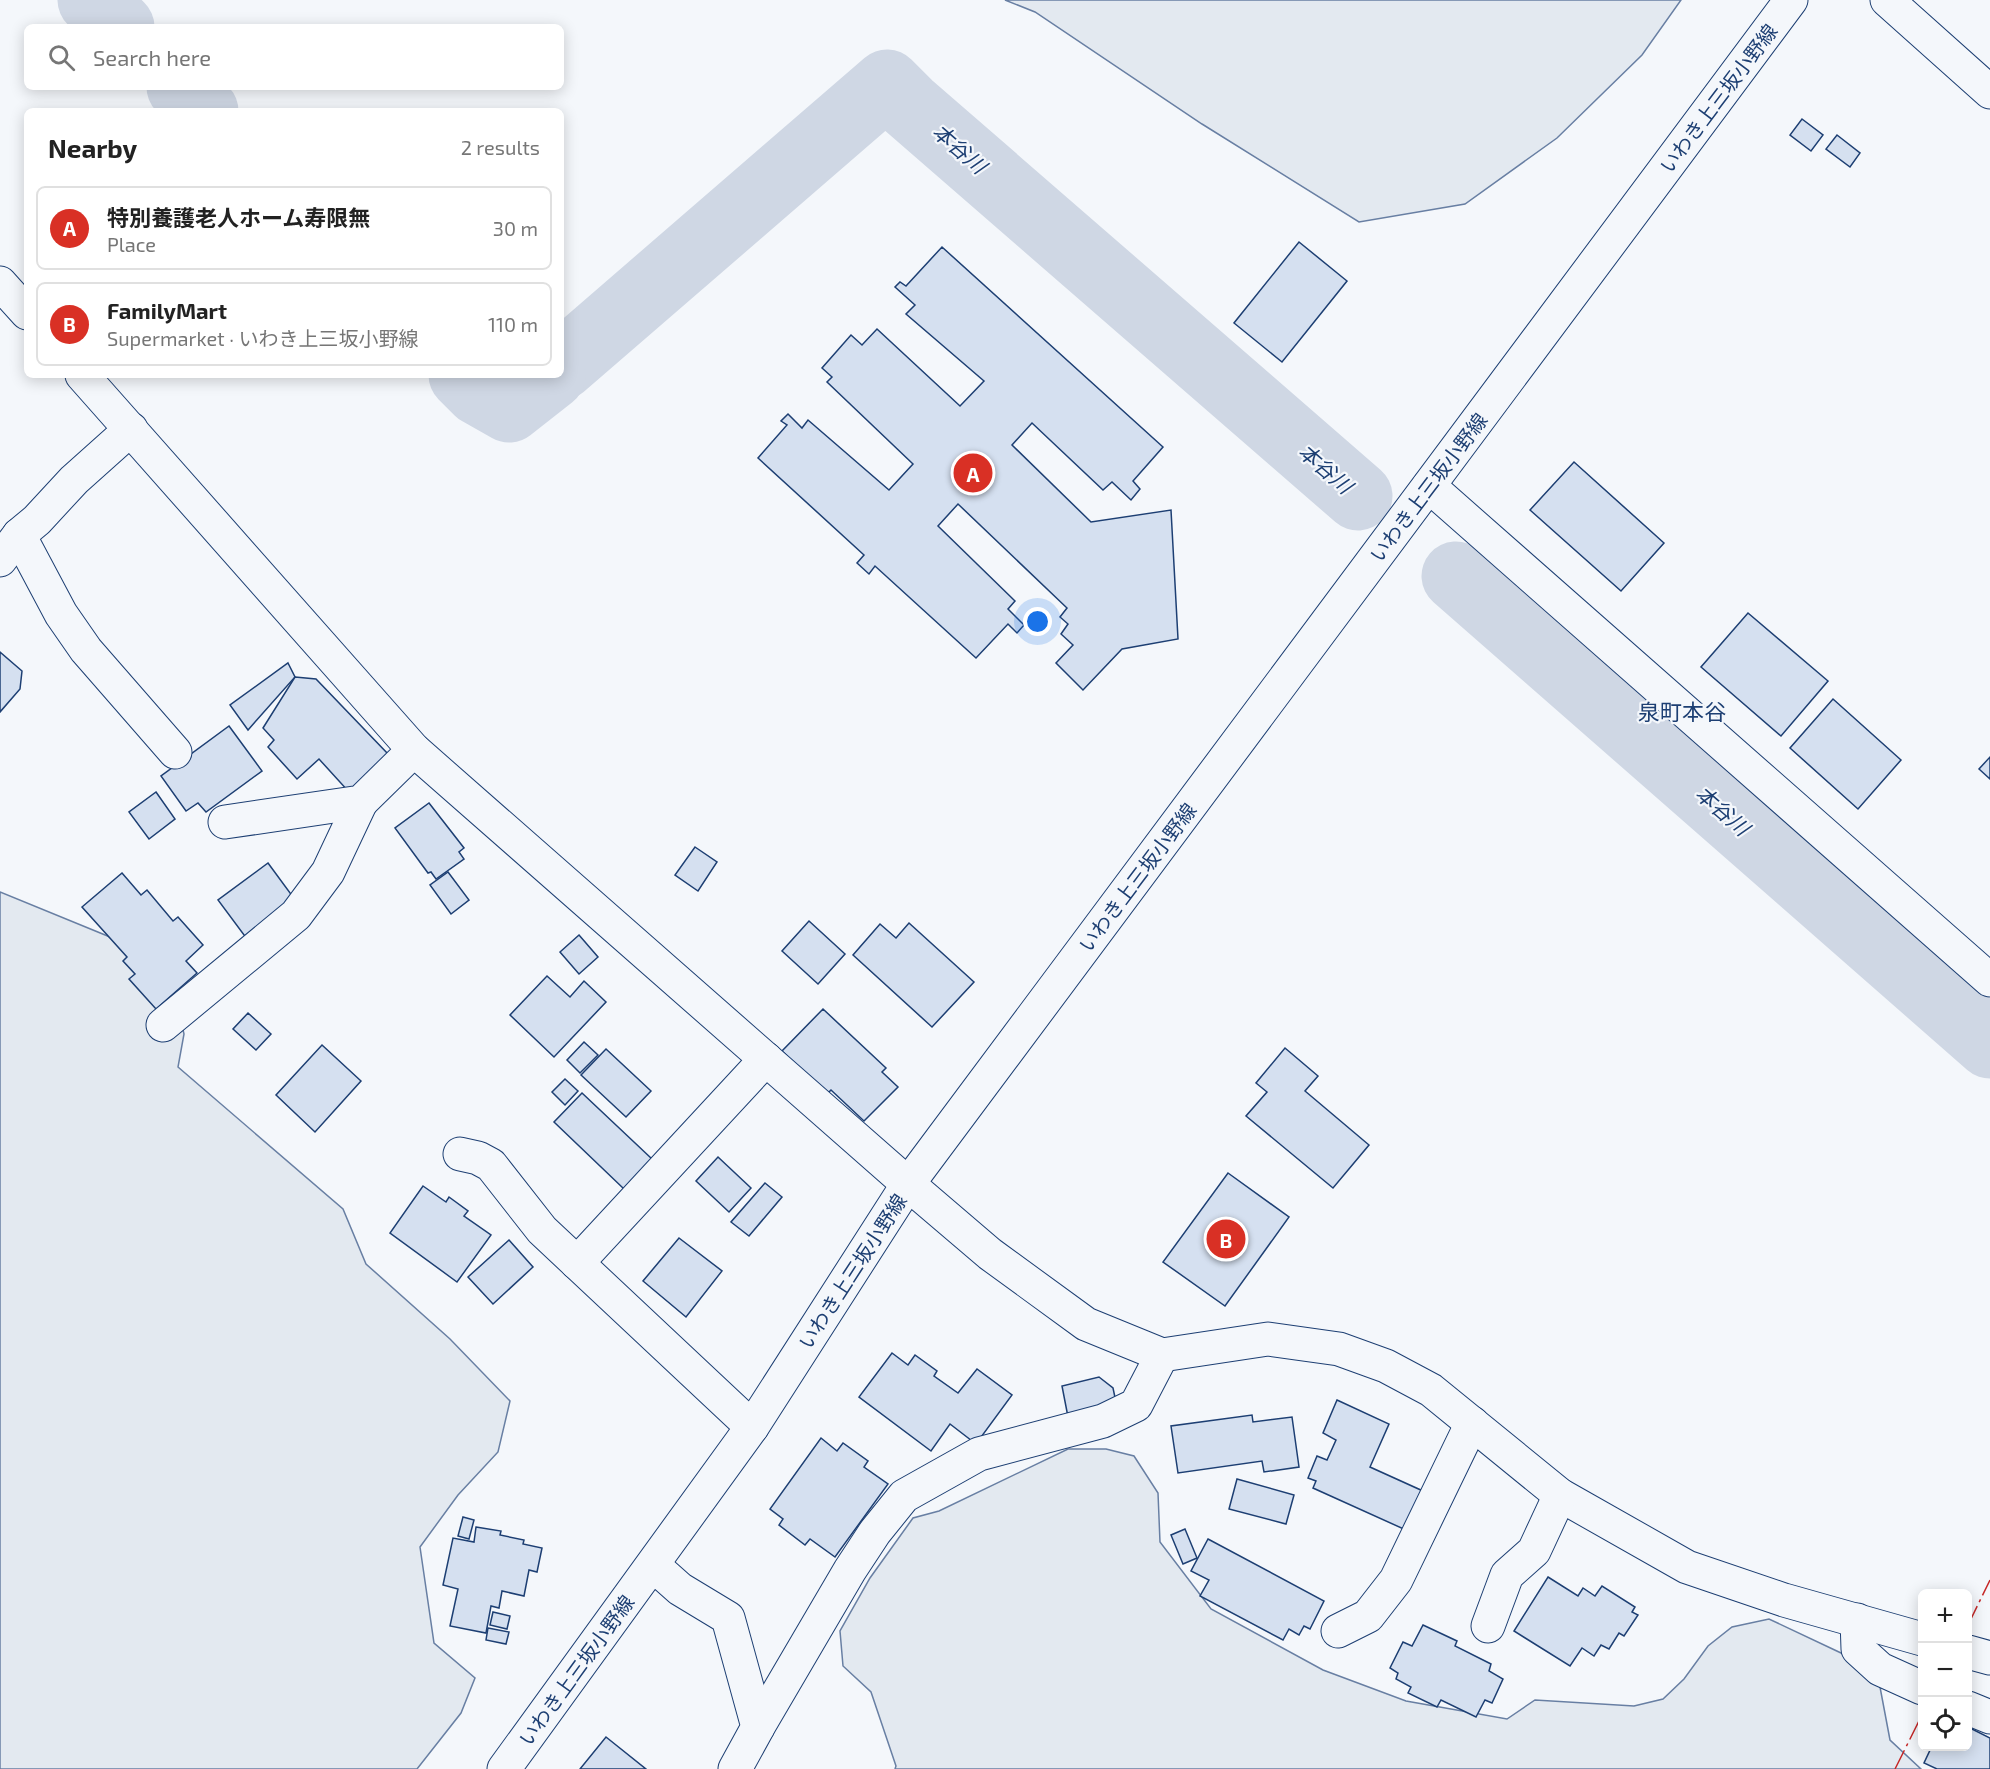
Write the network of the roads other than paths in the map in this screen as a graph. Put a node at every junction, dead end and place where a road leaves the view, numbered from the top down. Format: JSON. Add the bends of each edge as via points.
{"nodes":[{"id":1,"x":1791,"y":0,"type":"edge"},
{"id":2,"x":1887,"y":0,"type":"edge"},
{"id":3,"x":1990,"y":92,"type":"edge"},
{"id":4,"x":0,"y":283,"type":"edge"},
{"id":5,"x":24,"y":310,"type":"edge"},
{"id":6,"x":85,"y":378,"type":"edge"},
{"id":7,"x":131,"y":429,"type":"junction"},
{"id":8,"x":1429,"y":486,"type":"junction"},
{"id":9,"x":9,"y":547,"type":"edge"},
{"id":10,"x":414,"y":750,"type":"junction"},
{"id":11,"x":175,"y":752,"type":"dead end"},
{"id":12,"x":361,"y":802,"type":"junction"},
{"id":13,"x":225,"y":822,"type":"dead end"},
{"id":14,"x":1990,"y":980,"type":"edge"},
{"id":15,"x":163,"y":1025,"type":"dead end"},
{"id":16,"x":766,"y":1059,"type":"junction"},
{"id":17,"x":460,"y":1154,"type":"dead end"},
{"id":18,"x":908,"y":1184,"type":"junction"},
{"id":19,"x":578,"y":1263,"type":"junction"},
{"id":20,"x":1162,"y":1354,"type":"junction"},
{"id":21,"x":1472,"y":1423,"type":"junction"},
{"id":22,"x":752,"y":1427,"type":"junction"},
{"id":23,"x":1560,"y":1495,"type":"junction"},
{"id":24,"x":653,"y":1565,"type":"junction"},
{"id":25,"x":1857,"y":1620,"type":"junction"},
{"id":26,"x":1488,"y":1626,"type":"dead end"},
{"id":27,"x":1338,"y":1631,"type":"dead end"},
{"id":28,"x":1918,"y":1638,"type":"edge"},
{"id":29,"x":1972,"y":1653,"type":"edge"},
{"id":30,"x":1990,"y":1658,"type":"edge"},
{"id":31,"x":1918,"y":1686,"type":"edge"},
{"id":32,"x":1972,"y":1710,"type":"edge"},
{"id":33,"x":1990,"y":1717,"type":"edge"},
{"id":34,"x":758,"y":1727,"type":"junction"},
{"id":35,"x":504,"y":1769,"type":"edge"},
{"id":36,"x":735,"y":1769,"type":"edge"}],
"edges":[{"from":1,"to":8,"type":"street","name":"いわき上三坂小野線"},
{"from":2,"to":3,"type":"street"},
{"from":4,"to":5,"type":"street"},
{"from":6,"to":7,"type":"street"},
{"from":7,"to":9,"type":"street"},
{"from":7,"to":10,"type":"street"},
{"from":8,"to":14,"type":"street"},
{"from":8,"to":18,"type":"street","name":"いわき上三坂小野線"},
{"from":9,"to":11,"type":"street","via":[[86,650]]},
{"from":10,"to":12,"type":"street"},
{"from":10,"to":16,"type":"street"},
{"from":12,"to":13,"type":"street"},
{"from":12,"to":15,"type":"street","via":[[328,872],[296,915]]},
{"from":16,"to":18,"type":"street"},
{"from":16,"to":19,"type":"street"},
{"from":17,"to":19,"type":"street","via":[[491,1165],[542,1230]]},
{"from":18,"to":20,"type":"street","via":[[990,1254],[1086,1324]]},
{"from":18,"to":22,"type":"street","name":"いわき上三坂小野線"},
{"from":19,"to":22,"type":"street"},
{"from":20,"to":21,"type":"street","via":[[1268,1339],[1339,1349],[1386,1366],[1431,1390]]},
{"from":20,"to":34,"type":"street","via":[[1136,1405],[1103,1421],[979,1454],[904,1496],[850,1570]]},
{"from":21,"to":23,"type":"street"},
{"from":21,"to":27,"type":"street","via":[[1396,1580],[1368,1616]]},
{"from":22,"to":24,"type":"street","name":"いわき上三坂小野線"},
{"from":23,"to":25,"type":"street","via":[[1687,1567]]},
{"from":23,"to":26,"type":"street","via":[[1534,1551],[1507,1575]]},
{"from":24,"to":34,"type":"street","via":[[680,1589],[728,1618]]},
{"from":24,"to":35,"type":"street","name":"いわき上三坂小野線"},
{"from":25,"to":28,"type":"street"},
{"from":25,"to":31,"type":"street","via":[[1858,1649],[1880,1669]]},
{"from":29,"to":30,"type":"street"},
{"from":32,"to":33,"type":"street"},
{"from":34,"to":36,"type":"street"}]}
